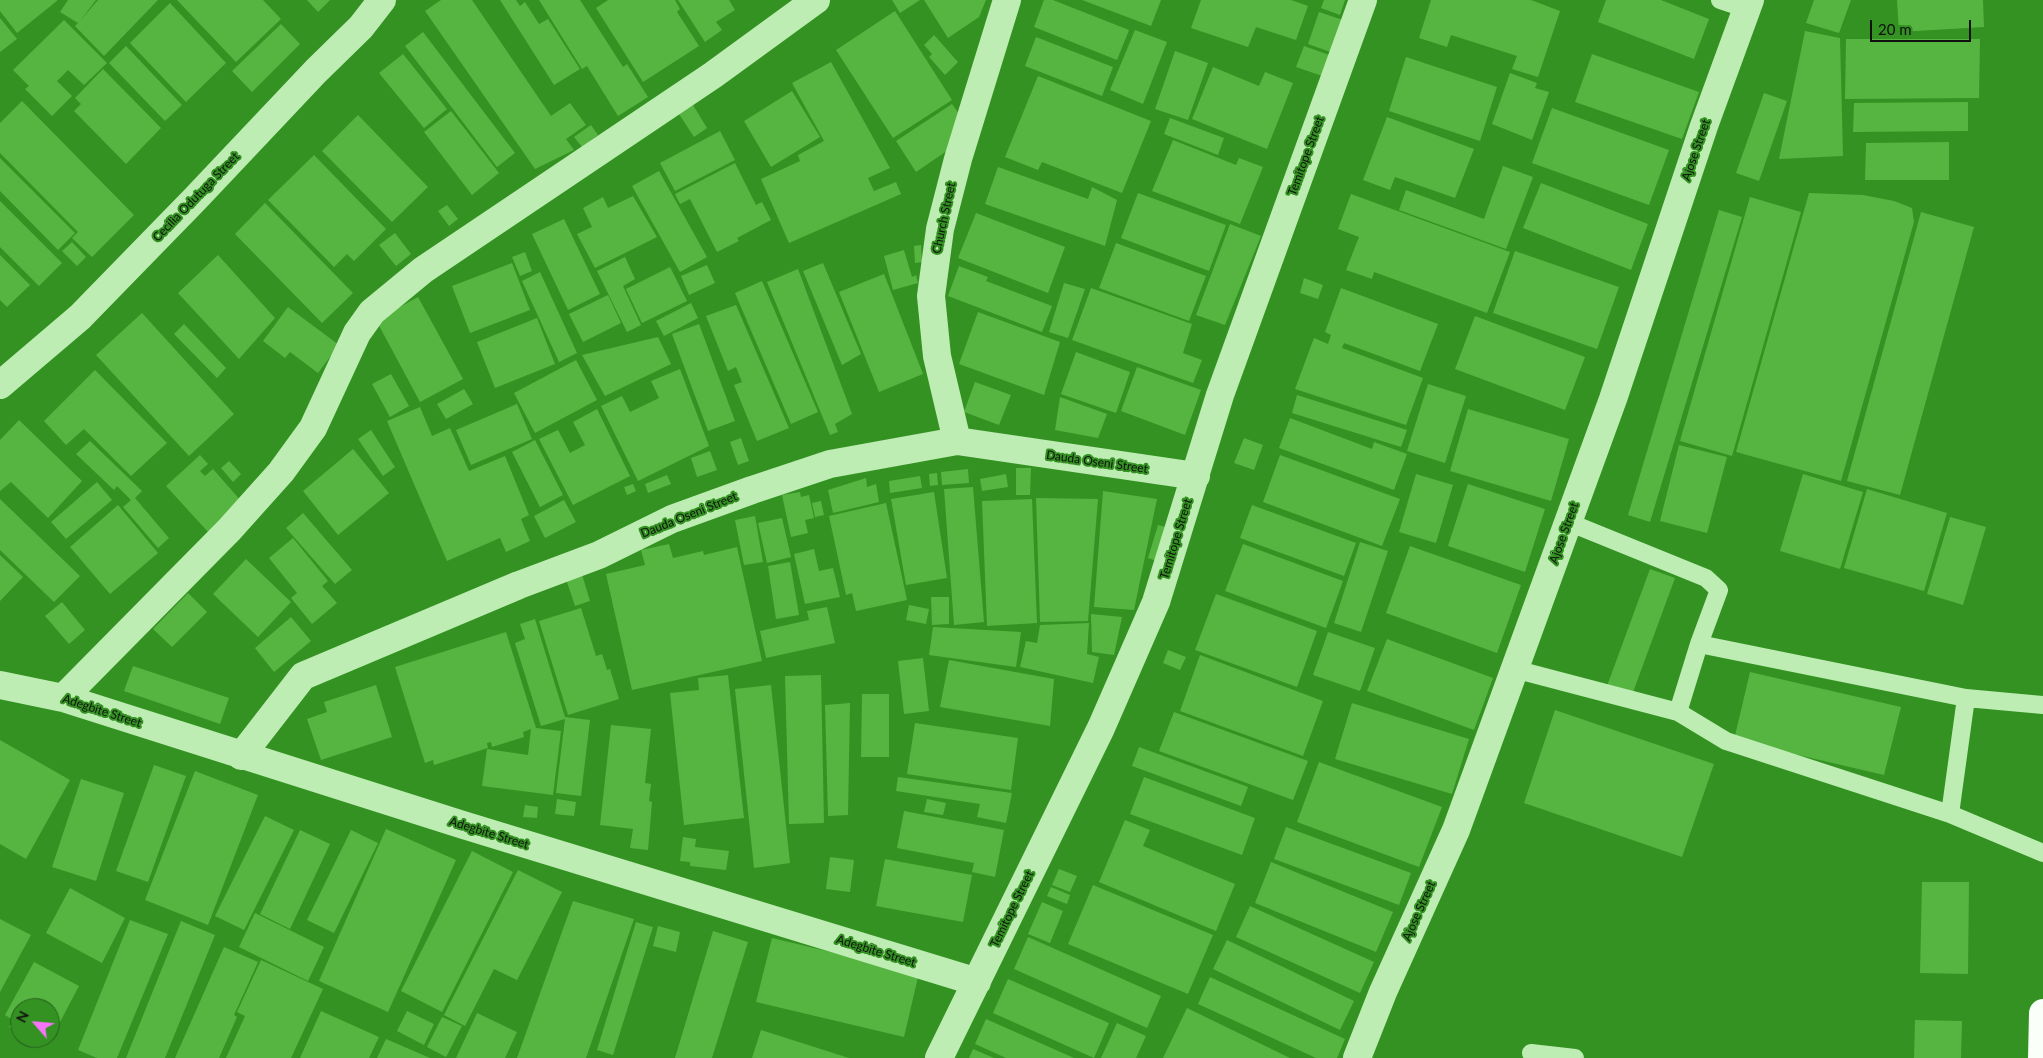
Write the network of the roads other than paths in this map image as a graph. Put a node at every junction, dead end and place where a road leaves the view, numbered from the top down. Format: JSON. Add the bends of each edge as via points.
{"nodes":[{"id":1,"x":382,"y":0,"type":"edge"},
{"id":2,"x":816,"y":0,"type":"edge"},
{"id":3,"x":1007,"y":0,"type":"edge"},
{"id":4,"x":1363,"y":0,"type":"edge"},
{"id":5,"x":1720,"y":0,"type":"edge"},
{"id":6,"x":1748,"y":5,"type":"edge"},
{"id":7,"x":0,"y":384,"type":"edge"},
{"id":8,"x":957,"y":441,"type":"junction"},
{"id":9,"x":1196,"y":476,"type":"junction"},
{"id":10,"x":1568,"y":522,"type":"junction"},
{"id":11,"x":1699,"y":644,"type":"junction"},
{"id":12,"x":1514,"y":669,"type":"junction"},
{"id":13,"x":0,"y":686,"type":"edge"},
{"id":14,"x":63,"y":698,"type":"junction"},
{"id":15,"x":1966,"y":698,"type":"junction"},
{"id":16,"x":2043,"y":705,"type":"edge"},
{"id":17,"x":1678,"y":712,"type":"junction"},
{"id":18,"x":241,"y":756,"type":"junction"},
{"id":19,"x":1950,"y":814,"type":"junction"},
{"id":20,"x":2043,"y":853,"type":"edge"},
{"id":21,"x":977,"y":982,"type":"junction"},
{"id":22,"x":2043,"y":1013,"type":"edge"},
{"id":23,"x":1531,"y":1053,"type":"dead end"},
{"id":24,"x":939,"y":1058,"type":"edge"},
{"id":25,"x":1357,"y":1058,"type":"edge"},
{"id":26,"x":1576,"y":1058,"type":"edge"},
{"id":27,"x":2042,"y":1058,"type":"edge"}],
"edges":[{"from":1,"to":7,"type":"street","name":"Cecilia Odutuga Street","via":[[361,27],[80,317]]},
{"from":2,"to":14,"type":"street","via":[[713,75],[423,270],[372,312],[357,333],[314,428],[281,472],[229,530]]},
{"from":3,"to":8,"type":"street","name":"Church Street","via":[[940,229],[931,296],[937,356]]},
{"from":4,"to":9,"type":"street","name":"Temitope Street","via":[[1220,395]]},
{"from":5,"to":6,"type":"lane"},
{"from":6,"to":10,"type":"street","name":"Ajose Street"},
{"from":8,"to":9,"type":"street","name":"Dauda Oseni Street"},
{"from":8,"to":18,"type":"street","name":"Dauda Oseni Street","via":[[830,464],[752,490],[672,519],[599,555],[303,676]]},
{"from":9,"to":21,"type":"street","name":"Temitope Street","via":[[1152,611],[1100,728]]},
{"from":10,"to":11,"type":"lane","via":[[1706,578],[1719,590]]},
{"from":10,"to":12,"type":"street","name":"Ajose Street"},
{"from":11,"to":15,"type":"lane"},
{"from":11,"to":17,"type":"lane"},
{"from":12,"to":17,"type":"lane"},
{"from":12,"to":25,"type":"street","name":"Ajose Street","via":[[1456,830]]},
{"from":13,"to":14,"type":"street","name":"Adegbite Street"},
{"from":14,"to":18,"type":"street","name":"Adegbite Street"},
{"from":15,"to":16,"type":"lane"},
{"from":15,"to":19,"type":"lane"},
{"from":17,"to":19,"type":"lane","via":[[1726,741]]},
{"from":18,"to":21,"type":"street","name":"Adegbite Street"},
{"from":19,"to":20,"type":"lane"},
{"from":21,"to":24,"type":"street","name":"Temitope Street"},
{"from":22,"to":27,"type":"main road"},
{"from":23,"to":26,"type":"lane"}]}
